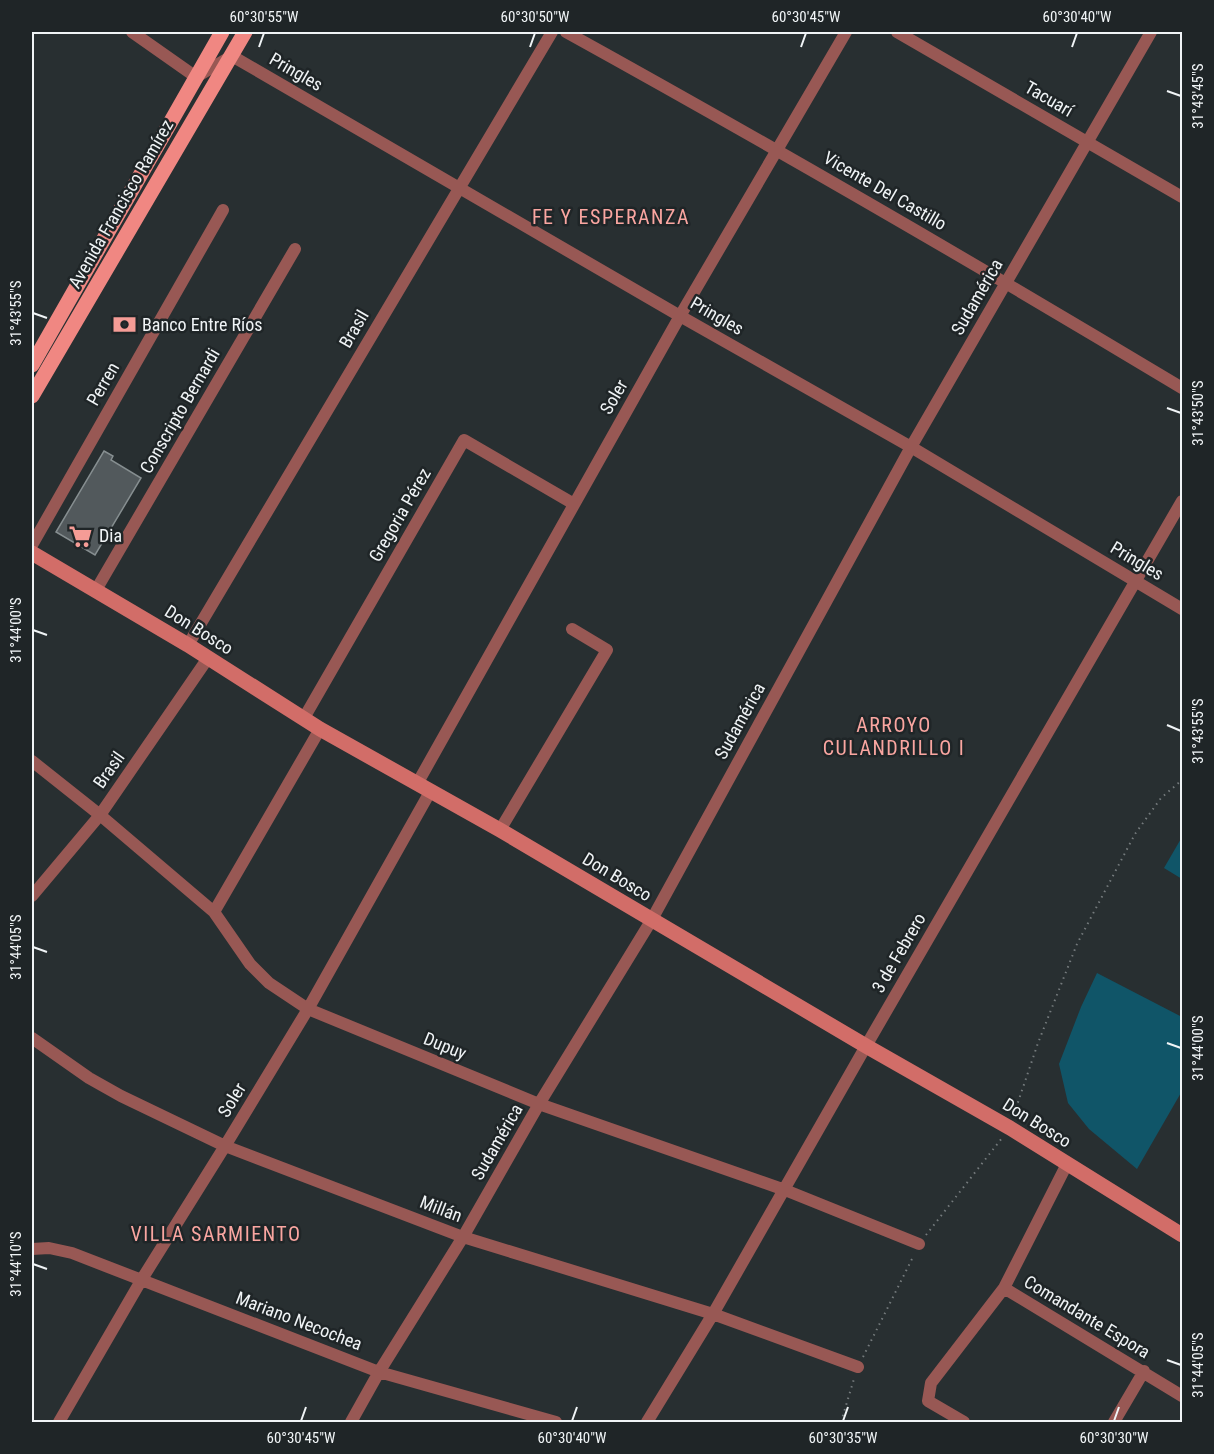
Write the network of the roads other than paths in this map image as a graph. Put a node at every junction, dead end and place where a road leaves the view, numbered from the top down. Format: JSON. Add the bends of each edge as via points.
{"nodes":[{"id":1,"x":132,"y":32,"type":"edge"},
{"id":2,"x":222,"y":32,"type":"edge"},
{"id":3,"x":245,"y":32,"type":"edge"},
{"id":4,"x":552,"y":32,"type":"edge"},
{"id":5,"x":567,"y":32,"type":"edge"},
{"id":6,"x":846,"y":32,"type":"edge"},
{"id":7,"x":897,"y":32,"type":"edge"},
{"id":8,"x":1151,"y":32,"type":"edge"},
{"id":9,"x":232,"y":56,"type":"junction"},
{"id":10,"x":196,"y":77,"type":"junction"},
{"id":11,"x":1087,"y":142,"type":"junction"},
{"id":12,"x":778,"y":150,"type":"junction"},
{"id":13,"x":458,"y":187,"type":"junction"},
{"id":14,"x":1182,"y":197,"type":"edge"},
{"id":15,"x":223,"y":210,"type":"dead end"},
{"id":16,"x":295,"y":249,"type":"dead end"},
{"id":17,"x":1006,"y":282,"type":"junction"},
{"id":18,"x":680,"y":316,"type":"junction"},
{"id":19,"x":35,"y":365,"type":"edge"},
{"id":20,"x":1182,"y":388,"type":"edge"},
{"id":21,"x":32,"y":396,"type":"edge"},
{"id":22,"x":911,"y":447,"type":"junction"},
{"id":23,"x":1182,"y":501,"type":"edge"},
{"id":24,"x":574,"y":504,"type":"junction"},
{"id":25,"x":32,"y":545,"type":"edge"},
{"id":26,"x":32,"y":554,"type":"edge"},
{"id":27,"x":1136,"y":581,"type":"junction"},
{"id":28,"x":96,"y":590,"type":"junction"},
{"id":29,"x":1182,"y":609,"type":"edge"},
{"id":30,"x":572,"y":629,"type":"dead end"},
{"id":31,"x":188,"y":645,"type":"junction"},
{"id":32,"x":208,"y":658,"type":"junction"},
{"id":33,"x":304,"y":718,"type":"junction"},
{"id":34,"x":320,"y":729,"type":"junction"},
{"id":35,"x":32,"y":761,"type":"edge"},
{"id":36,"x":423,"y":788,"type":"junction"},
{"id":37,"x":100,"y":815,"type":"junction"},
{"id":38,"x":500,"y":830,"type":"junction"},
{"id":39,"x":32,"y":896,"type":"edge"},
{"id":40,"x":214,"y":912,"type":"junction"},
{"id":41,"x":651,"y":921,"type":"junction"},
{"id":42,"x":308,"y":1009,"type":"junction"},
{"id":43,"x":32,"y":1038,"type":"edge"},
{"id":44,"x":866,"y":1046,"type":"junction"},
{"id":45,"x":539,"y":1104,"type":"junction"},
{"id":46,"x":225,"y":1146,"type":"junction"},
{"id":47,"x":1067,"y":1164,"type":"junction"},
{"id":48,"x":785,"y":1190,"type":"junction"},
{"id":49,"x":1182,"y":1235,"type":"edge"},
{"id":50,"x":463,"y":1236,"type":"junction"},
{"id":51,"x":919,"y":1244,"type":"road end"},
{"id":52,"x":32,"y":1249,"type":"edge"},
{"id":53,"x":142,"y":1279,"type":"junction"},
{"id":54,"x":1004,"y":1288,"type":"junction"},
{"id":55,"x":713,"y":1314,"type":"junction"},
{"id":56,"x":858,"y":1367,"type":"road end"},
{"id":57,"x":1144,"y":1371,"type":"junction"},
{"id":58,"x":379,"y":1372,"type":"junction"},
{"id":59,"x":1182,"y":1396,"type":"edge"},
{"id":60,"x":59,"y":1422,"type":"edge"},
{"id":61,"x":351,"y":1422,"type":"edge"},
{"id":62,"x":556,"y":1422,"type":"edge"},
{"id":63,"x":647,"y":1422,"type":"edge"},
{"id":64,"x":964,"y":1422,"type":"edge"},
{"id":65,"x":1114,"y":1422,"type":"edge"}],
"edges":[{"from":1,"to":10,"type":"street"},
{"from":2,"to":10,"type":"main road","name":"Avenida Francisco Ramírez"},
{"from":3,"to":9,"type":"main road","name":"Avenida Francisco Ramírez"},
{"from":4,"to":13,"type":"street","name":"Brasil"},
{"from":5,"to":12,"type":"street","name":"Vicente Del Castillo"},
{"from":6,"to":12,"type":"street","name":"Soler"},
{"from":7,"to":11,"type":"street","name":"Tacuarí"},
{"from":8,"to":11,"type":"street","name":"Sudamérica"},
{"from":9,"to":10,"type":"street"},
{"from":9,"to":13,"type":"street","name":"Pringles"},
{"from":9,"to":19,"type":"main road","name":"Avenida Francisco Ramírez"},
{"from":10,"to":19,"type":"main road","name":"Avenida Francisco Ramírez"},
{"from":11,"to":14,"type":"street","name":"Tacuarí"},
{"from":11,"to":17,"type":"street","name":"Sudamérica"},
{"from":12,"to":17,"type":"street","name":"Vicente Del Castillo"},
{"from":12,"to":18,"type":"street","name":"Soler"},
{"from":13,"to":18,"type":"street","name":"Pringles"},
{"from":13,"to":31,"type":"street","name":"Brasil"},
{"from":15,"to":25,"type":"street","name":"Perren"},
{"from":16,"to":28,"type":"street","name":"Conscripto Bernardi"},
{"from":17,"to":20,"type":"street","name":"Vicente Del Castillo"},
{"from":17,"to":22,"type":"street","name":"Sudamérica"},
{"from":18,"to":22,"type":"street","name":"Pringles"},
{"from":18,"to":24,"type":"street","name":"Soler"},
{"from":19,"to":21,"type":"main road","name":"Avenida Francisco Ramírez"},
{"from":22,"to":27,"type":"street","name":"Pringles"},
{"from":22,"to":41,"type":"street","name":"Sudamérica"},
{"from":23,"to":27,"type":"street","name":"3 de Febrero"},
{"from":24,"to":33,"type":"street","name":"Gregoria Pérez","via":[[464,440]]},
{"from":24,"to":36,"type":"street","name":"Soler"},
{"from":26,"to":28,"type":"main road","name":"Don Bosco"},
{"from":27,"to":29,"type":"street","name":"Pringles"},
{"from":27,"to":44,"type":"street","name":"3 de Febrero"},
{"from":28,"to":31,"type":"main road","name":"Don Bosco"},
{"from":30,"to":38,"type":"street","via":[[607,650]]},
{"from":31,"to":32,"type":"main road","name":"Don Bosco"},
{"from":32,"to":33,"type":"main road","name":"Don Bosco"},
{"from":32,"to":37,"type":"street","name":"Brasil"},
{"from":33,"to":34,"type":"main road","name":"Don Bosco"},
{"from":34,"to":36,"type":"main road","name":"Don Bosco"},
{"from":34,"to":40,"type":"street"},
{"from":35,"to":37,"type":"street","name":"Dupuy"},
{"from":36,"to":38,"type":"main road","name":"Don Bosco"},
{"from":36,"to":42,"type":"street","name":"Soler"},
{"from":37,"to":39,"type":"street","name":"Brasil"},
{"from":37,"to":40,"type":"street","name":"Dupuy"},
{"from":38,"to":41,"type":"main road","name":"Don Bosco"},
{"from":40,"to":42,"type":"street","name":"Dupuy","via":[[250,964],[269,983]]},
{"from":41,"to":44,"type":"main road","name":"Don Bosco"},
{"from":41,"to":45,"type":"street","name":"Sudamérica"},
{"from":42,"to":45,"type":"street","name":"Dupuy"},
{"from":42,"to":46,"type":"street","name":"Soler"},
{"from":43,"to":46,"type":"street","name":"Millán","via":[[121,1096]]},
{"from":44,"to":47,"type":"main road","name":"Don Bosco"},
{"from":44,"to":48,"type":"street","name":"3 de Febrero"},
{"from":45,"to":48,"type":"street","name":"Dupuy"},
{"from":45,"to":50,"type":"street","name":"Sudamérica"},
{"from":46,"to":50,"type":"street","name":"Millán"},
{"from":46,"to":53,"type":"street","name":"Soler"},
{"from":47,"to":49,"type":"main road","name":"Don Bosco"},
{"from":47,"to":54,"type":"street"},
{"from":48,"to":51,"type":"street","name":"Dupuy"},
{"from":48,"to":55,"type":"street","name":"3 de Febrero"},
{"from":50,"to":55,"type":"street","name":"Millán"},
{"from":50,"to":58,"type":"street","name":"Sudamérica"},
{"from":52,"to":53,"type":"street","name":"Mariano Necochea","via":[[49,1248],[72,1254]]},
{"from":53,"to":58,"type":"street","name":"Mariano Necochea"},
{"from":53,"to":60,"type":"street","name":"Soler"},
{"from":54,"to":57,"type":"street","name":"Comandante Espora"},
{"from":54,"to":64,"type":"street","via":[[931,1383],[928,1401]]},
{"from":55,"to":56,"type":"street","name":"Millán"},
{"from":55,"to":63,"type":"street","name":"3 de Febrero"},
{"from":57,"to":59,"type":"street","name":"Comandante Espora"},
{"from":57,"to":65,"type":"street"},
{"from":58,"to":61,"type":"street","name":"Sudamérica"},
{"from":58,"to":62,"type":"street","name":"Mariano Necochea"}]}
